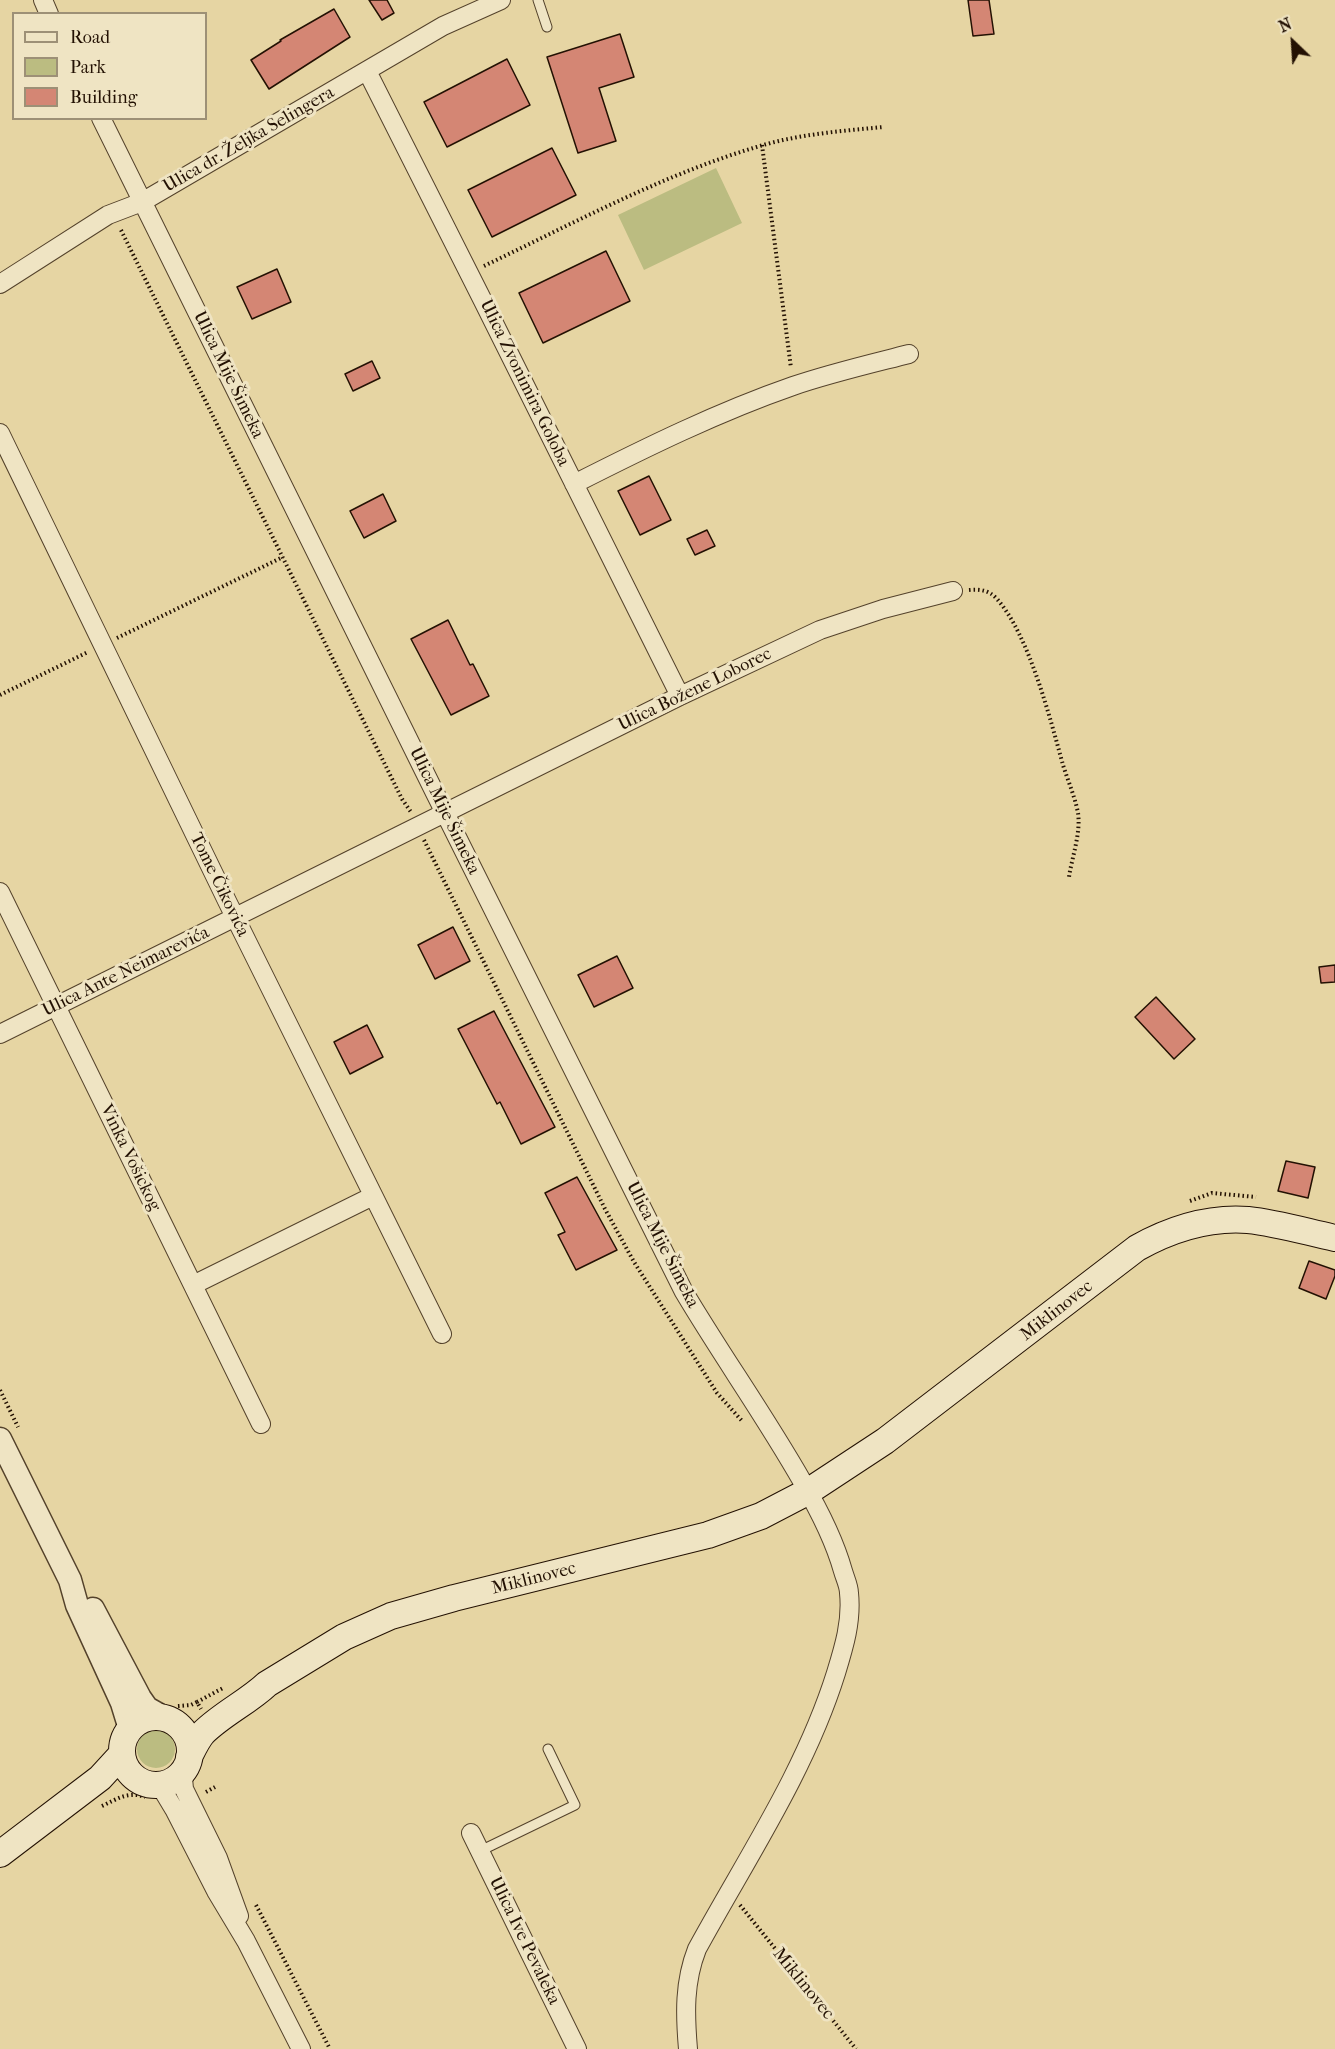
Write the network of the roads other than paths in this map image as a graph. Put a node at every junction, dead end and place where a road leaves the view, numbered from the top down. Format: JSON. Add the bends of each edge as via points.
{"nodes":[{"id":1,"x":501,"y":0,"type":"edge"},
{"id":2,"x":538,"y":0,"type":"edge"},
{"id":3,"x":547,"y":27,"type":"dead end"},
{"id":4,"x":367,"y":71,"type":"junction"},
{"id":5,"x":102,"y":120,"type":"edge"},
{"id":6,"x":142,"y":201,"type":"junction"},
{"id":7,"x":0,"y":284,"type":"edge"},
{"id":8,"x":909,"y":354,"type":"dead end"},
{"id":9,"x":0,"y":433,"type":"edge"},
{"id":10,"x":574,"y":483,"type":"junction"},
{"id":11,"x":954,"y":591,"type":"road end"},
{"id":12,"x":680,"y":696,"type":"junction"},
{"id":13,"x":445,"y":814,"type":"junction"},
{"id":14,"x":0,"y":892,"type":"edge"},
{"id":15,"x":236,"y":918,"type":"junction"},
{"id":16,"x":56,"y":1007,"type":"junction"},
{"id":17,"x":0,"y":1034,"type":"edge"},
{"id":18,"x":373,"y":1196,"type":"junction"},
{"id":19,"x":1335,"y":1238,"type":"edge"},
{"id":20,"x":193,"y":1285,"type":"junction"},
{"id":21,"x":442,"y":1334,"type":"dead end"},
{"id":22,"x":261,"y":1424,"type":"dead end"},
{"id":23,"x":0,"y":1439,"type":"edge"},
{"id":24,"x":809,"y":1491,"type":"junction"},
{"id":25,"x":70,"y":1580,"type":"junction"},
{"id":26,"x":267,"y":1684,"type":"junction"},
{"id":27,"x":168,"y":1720,"type":"junction"},
{"id":28,"x":130,"y":1729,"type":"junction"},
{"id":29,"x":548,"y":1749,"type":"dead end"},
{"id":30,"x":122,"y":1754,"type":"junction"},
{"id":31,"x":187,"y":1762,"type":"junction"},
{"id":32,"x":148,"y":1787,"type":"junction"},
{"id":33,"x":50,"y":1817,"type":"junction"},
{"id":34,"x":471,"y":1833,"type":"dead end"},
{"id":35,"x":480,"y":1851,"type":"junction"},
{"id":36,"x":0,"y":1854,"type":"edge"},
{"id":37,"x":246,"y":1941,"type":"junction"},
{"id":38,"x":301,"y":2049,"type":"edge"},
{"id":39,"x":578,"y":2049,"type":"edge"},
{"id":40,"x":688,"y":2049,"type":"edge"}],
"edges":[{"from":1,"to":4,"type":"street","name":"Ulica dr. Željka Selingera","via":[[443,26]]},
{"from":2,"to":3,"type":"lane"},
{"from":4,"to":6,"type":"street","name":"Ulica dr. Željka Selingera"},
{"from":4,"to":10,"type":"street","name":"Ulica Zvonimira Goloba"},
{"from":5,"to":6,"type":"street","name":"Ulica Mije Šimeka"},
{"from":6,"to":7,"type":"street","name":"Ulica dr. Željka Selingera","via":[[108,215]]},
{"from":6,"to":13,"type":"street","name":"Ulica Mije Šimeka"},
{"from":8,"to":10,"type":"street","via":[[792,386],[690,428]]},
{"from":9,"to":15,"type":"street","name":"Tome Čikovića"},
{"from":10,"to":12,"type":"street","name":"Ulica Zvonimira Goloba"},
{"from":11,"to":12,"type":"street","name":"Ulica Božene Loborec","via":[[820,630]]},
{"from":12,"to":13,"type":"street","name":"Ulica Božene Loborec"},
{"from":13,"to":15,"type":"street","name":"Ulica Ante Neimarevića"},
{"from":13,"to":24,"type":"street","name":"Ulica Mije Šimeka","via":[[684,1292]]},
{"from":14,"to":16,"type":"street","name":"Vinka Vošickog"},
{"from":15,"to":16,"type":"street","name":"Ulica Ante Neimarevića"},
{"from":15,"to":18,"type":"street","name":"Tome Čikovića"},
{"from":16,"to":17,"type":"street","name":"Ulica Ante Neimarevića"},
{"from":16,"to":20,"type":"street","name":"Vinka Vošickog"},
{"from":18,"to":20,"type":"street"},
{"from":18,"to":21,"type":"street","name":"Tome Čikovića"},
{"from":19,"to":24,"type":"main road","name":"Miklinovec","via":[[1249,1220],[1215,1220],[1160,1235],[1137,1248],[885,1441]]},
{"from":20,"to":22,"type":"street","name":"Vinka Vošickog"},
{"from":23,"to":25,"type":"street"},
{"from":24,"to":26,"type":"main road","name":"Miklinovec","via":[[761,1516],[708,1535],[391,1616],[344,1637]]},
{"from":24,"to":40,"type":"street","via":[[835,1543],[849,1592],[844,1647],[814,1734],[697,1948],[685,2001]]},
{"from":25,"to":27,"type":"street","via":[[88,1600],[147,1708]]},
{"from":25,"to":28,"type":"street"},
{"from":26,"to":27,"type":"main road","name":"Miklinovec","via":[[204,1713],[184,1720]]},
{"from":26,"to":31,"type":"main road","name":"Miklinovec","via":[[211,1726],[196,1742]]},
{"from":27,"to":28,"type":"main road","via":[[145,1719]]},
{"from":27,"to":31,"type":"main road","via":[[182,1729],[187,1738]]},
{"from":28,"to":30,"type":"main road"},
{"from":29,"to":35,"type":"lane","via":[[575,1805]]},
{"from":30,"to":32,"type":"main road","via":[[124,1764]]},
{"from":30,"to":33,"type":"main road","via":[[100,1778]]},
{"from":31,"to":32,"type":"main road","via":[[170,1781]]},
{"from":31,"to":37,"type":"street","via":[[184,1789],[218,1858]]},
{"from":32,"to":33,"type":"main road","via":[[116,1786]]},
{"from":32,"to":37,"type":"street","via":[[174,1809]]},
{"from":33,"to":36,"type":"main road"},
{"from":34,"to":35,"type":"street","name":"Ulica Ive Pevaleka"},
{"from":35,"to":39,"type":"street","name":"Ulica Ive Pevaleka"},
{"from":37,"to":38,"type":"street"}]}
